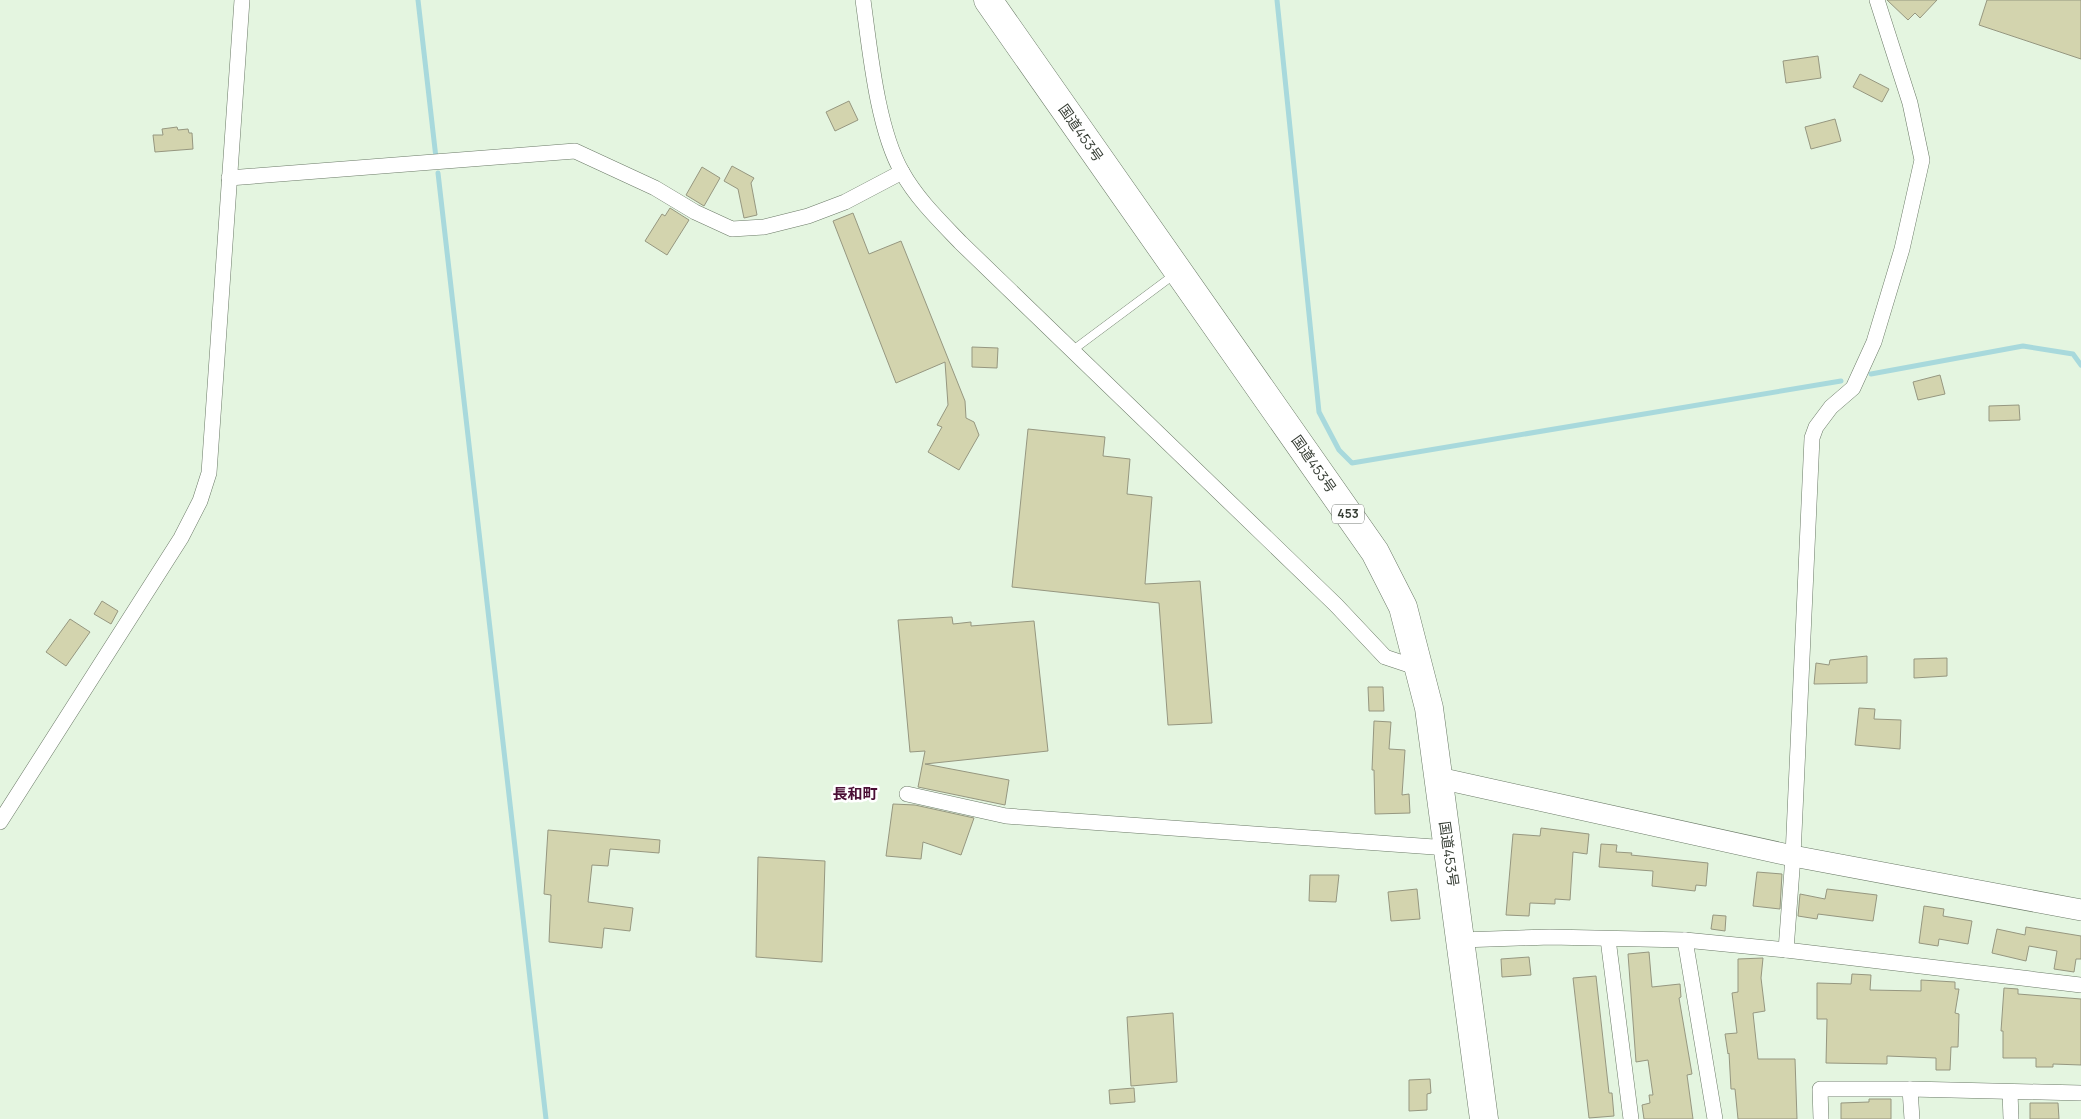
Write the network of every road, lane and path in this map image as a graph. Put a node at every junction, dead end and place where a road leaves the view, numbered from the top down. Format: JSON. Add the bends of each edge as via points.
{"nodes":[{"id":1,"x":242,"y":0,"type":"edge"},
{"id":2,"x":863,"y":0,"type":"edge"},
{"id":3,"x":988,"y":0,"type":"edge"},
{"id":4,"x":1877,"y":0,"type":"edge"},
{"id":5,"x":902,"y":172,"type":"junction"},
{"id":6,"x":229,"y":178,"type":"junction"},
{"id":7,"x":1177,"y":273,"type":"junction"},
{"id":8,"x":1073,"y":350,"type":"junction"},
{"id":9,"x":1421,"y":669,"type":"junction"},
{"id":10,"x":1439,"y":778,"type":"junction"},
{"id":11,"x":907,"y":794,"type":"dead end"},
{"id":12,"x":0,"y":822,"type":"edge"},
{"id":13,"x":1448,"y":848,"type":"junction"},
{"id":14,"x":1793,"y":856,"type":"junction"},
{"id":15,"x":2081,"y":910,"type":"edge"},
{"id":16,"x":1608,"y":939,"type":"junction"},
{"id":17,"x":1461,"y":940,"type":"junction"},
{"id":18,"x":1685,"y":940,"type":"junction"},
{"id":19,"x":1786,"y":950,"type":"junction"},
{"id":20,"x":2081,"y":985,"type":"edge"},
{"id":21,"x":1910,"y":1089,"type":"junction"},
{"id":22,"x":2010,"y":1092,"type":"junction"},
{"id":23,"x":2081,"y":1093,"type":"edge"},
{"id":24,"x":1484,"y":1119,"type":"edge"},
{"id":25,"x":1631,"y":1119,"type":"edge"},
{"id":26,"x":1715,"y":1119,"type":"edge"},
{"id":27,"x":1821,"y":1119,"type":"edge"},
{"id":28,"x":1912,"y":1119,"type":"edge"},
{"id":29,"x":2011,"y":1119,"type":"edge"}],
"edges":[{"from":1,"to":6,"type":"street"},
{"from":2,"to":5,"type":"street","via":[[875,82],[890,144]]},
{"from":3,"to":7,"type":"highway","name":"国道453号","number":"453"},
{"from":4,"to":14,"type":"street","via":[[1910,102],[1922,160],[1902,249],[1874,342],[1853,388],[1831,407],[1812,438]]},
{"from":5,"to":6,"type":"street","via":[[845,202],[808,216],[764,227],[732,229],[575,151]]},
{"from":5,"to":8,"type":"street","via":[[924,204],[961,243]]},
{"from":6,"to":12,"type":"street","via":[[212,441],[209,473],[200,500],[181,538]]},
{"from":7,"to":8,"type":"lane"},
{"from":7,"to":9,"type":"highway","name":"国道453号","number":"453","via":[[1375,552],[1403,608]]},
{"from":8,"to":9,"type":"street","via":[[1336,605],[1385,657]]},
{"from":9,"to":10,"type":"highway","name":"国道453号","number":"453","via":[[1430,708]]},
{"from":10,"to":13,"type":"highway","name":"国道453号","number":"453"},
{"from":10,"to":14,"type":"street"},
{"from":11,"to":13,"type":"street","via":[[1006,816]]},
{"from":13,"to":17,"type":"highway","name":"国道453号","number":"453"},
{"from":14,"to":15,"type":"street"},
{"from":14,"to":19,"type":"street"},
{"from":16,"to":17,"type":"street"},
{"from":16,"to":18,"type":"street"},
{"from":16,"to":25,"type":"street"},
{"from":17,"to":24,"type":"highway","name":"国道453号","number":"453"},
{"from":18,"to":19,"type":"street"},
{"from":18,"to":26,"type":"street"},
{"from":19,"to":20,"type":"street"},
{"from":21,"to":22,"type":"street"},
{"from":21,"to":27,"type":"street","via":[[1820,1089]]},
{"from":21,"to":28,"type":"street"},
{"from":22,"to":23,"type":"street"},
{"from":22,"to":29,"type":"street"}]}
